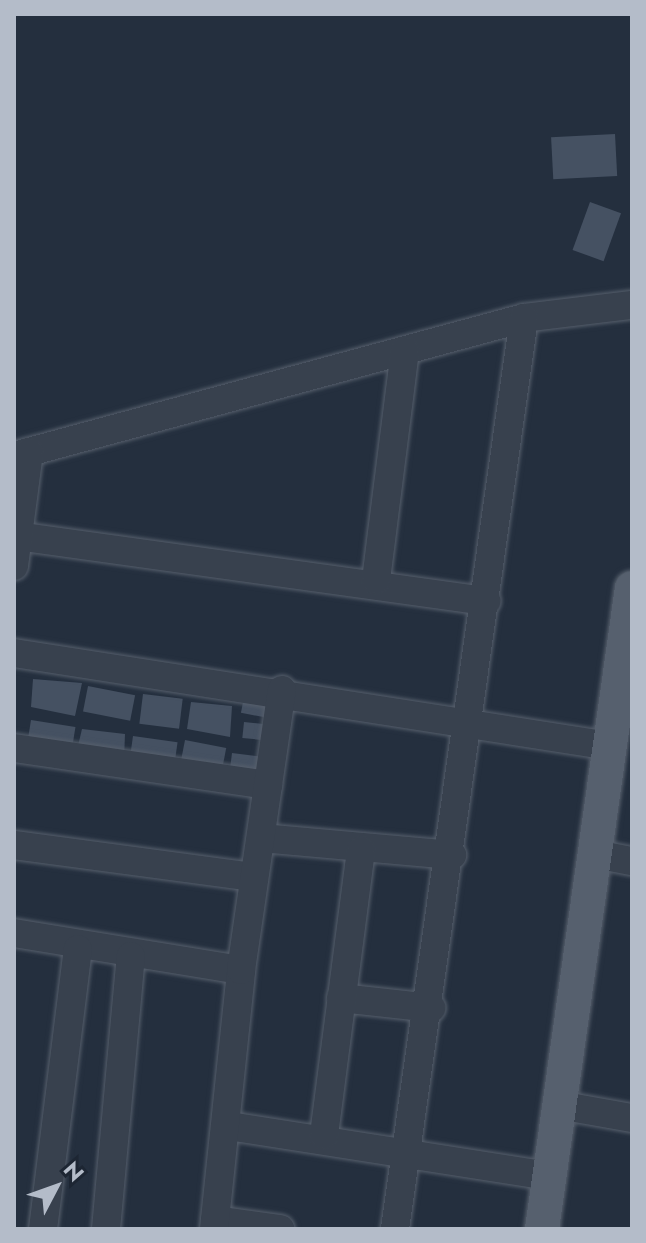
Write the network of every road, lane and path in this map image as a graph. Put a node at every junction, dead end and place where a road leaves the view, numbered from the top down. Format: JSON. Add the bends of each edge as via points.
{"nodes":[{"id":1,"x":632,"y":305,"type":"edge"},
{"id":2,"x":524,"y":318,"type":"junction"},
{"id":3,"x":405,"y":351,"type":"junction"},
{"id":4,"x":22,"y":454,"type":"edge"},
{"id":5,"x":17,"y":536,"type":"junction"},
{"id":6,"x":14,"y":566,"type":"edge"},
{"id":7,"x":376,"y":580,"type":"junction"},
{"id":8,"x":632,"y":588,"type":"edge"},
{"id":9,"x":487,"y":601,"type":"junction"},
{"id":10,"x":14,"y":653,"type":"edge"},
{"id":11,"x":282,"y":690,"type":"junction"},
{"id":12,"x":470,"y":719,"type":"junction"},
{"id":13,"x":610,"y":746,"type":"junction"},
{"id":14,"x":14,"y":748,"type":"edge"},
{"id":15,"x":268,"y":785,"type":"junction"},
{"id":16,"x":261,"y":838,"type":"junction"},
{"id":17,"x":14,"y":845,"type":"edge"},
{"id":18,"x":361,"y":850,"type":"junction"},
{"id":19,"x":595,"y":854,"type":"junction"},
{"id":20,"x":452,"y":855,"type":"junction"},
{"id":21,"x":632,"y":861,"type":"edge"},
{"id":22,"x":254,"y":877,"type":"junction"},
{"id":23,"x":14,"y":933,"type":"edge"},
{"id":24,"x":78,"y":949,"type":"junction"},
{"id":25,"x":131,"y":956,"type":"junction"},
{"id":26,"x":241,"y":970,"type":"junction"},
{"id":27,"x":341,"y":998,"type":"junction"},
{"id":28,"x":431,"y":1008,"type":"junction"},
{"id":29,"x":558,"y":1105,"type":"junction"},
{"id":30,"x":632,"y":1118,"type":"edge"},
{"id":31,"x":229,"y":1126,"type":"junction"},
{"id":32,"x":324,"y":1135,"type":"junction"},
{"id":33,"x":408,"y":1154,"type":"junction"},
{"id":34,"x":550,"y":1176,"type":"junction"},
{"id":35,"x":214,"y":1225,"type":"edge"},
{"id":36,"x":43,"y":1229,"type":"edge"},
{"id":37,"x":106,"y":1229,"type":"edge"},
{"id":38,"x":280,"y":1229,"type":"edge"},
{"id":39,"x":395,"y":1229,"type":"edge"},
{"id":40,"x":542,"y":1229,"type":"edge"}],
"edges":[{"from":1,"to":2,"type":"street"},
{"from":2,"to":3,"type":"street"},
{"from":2,"to":9,"type":"street"},
{"from":3,"to":4,"type":"street"},
{"from":3,"to":7,"type":"street"},
{"from":4,"to":5,"type":"street"},
{"from":5,"to":6,"type":"street"},
{"from":5,"to":7,"type":"street"},
{"from":7,"to":9,"type":"street"},
{"from":8,"to":13,"type":"main road"},
{"from":9,"to":12,"type":"street"},
{"from":10,"to":11,"type":"street"},
{"from":11,"to":12,"type":"street"},
{"from":11,"to":15,"type":"street"},
{"from":12,"to":13,"type":"street"},
{"from":12,"to":20,"type":"street"},
{"from":13,"to":19,"type":"main road"},
{"from":14,"to":15,"type":"street"},
{"from":15,"to":16,"type":"street"},
{"from":16,"to":18,"type":"street"},
{"from":16,"to":22,"type":"street"},
{"from":17,"to":22,"type":"street"},
{"from":18,"to":20,"type":"street"},
{"from":18,"to":27,"type":"street"},
{"from":19,"to":21,"type":"street"},
{"from":19,"to":29,"type":"main road"},
{"from":20,"to":28,"type":"street"},
{"from":22,"to":26,"type":"street"},
{"from":23,"to":24,"type":"street"},
{"from":24,"to":25,"type":"street"},
{"from":24,"to":36,"type":"street"},
{"from":25,"to":26,"type":"street"},
{"from":25,"to":37,"type":"street"},
{"from":26,"to":31,"type":"street"},
{"from":27,"to":28,"type":"street"},
{"from":27,"to":32,"type":"street"},
{"from":28,"to":33,"type":"street"},
{"from":29,"to":30,"type":"street"},
{"from":29,"to":34,"type":"main road"},
{"from":31,"to":32,"type":"street"},
{"from":31,"to":35,"type":"street"},
{"from":32,"to":33,"type":"street"},
{"from":33,"to":34,"type":"street"},
{"from":33,"to":39,"type":"street"},
{"from":34,"to":40,"type":"main road"},
{"from":35,"to":38,"type":"street"}]}
